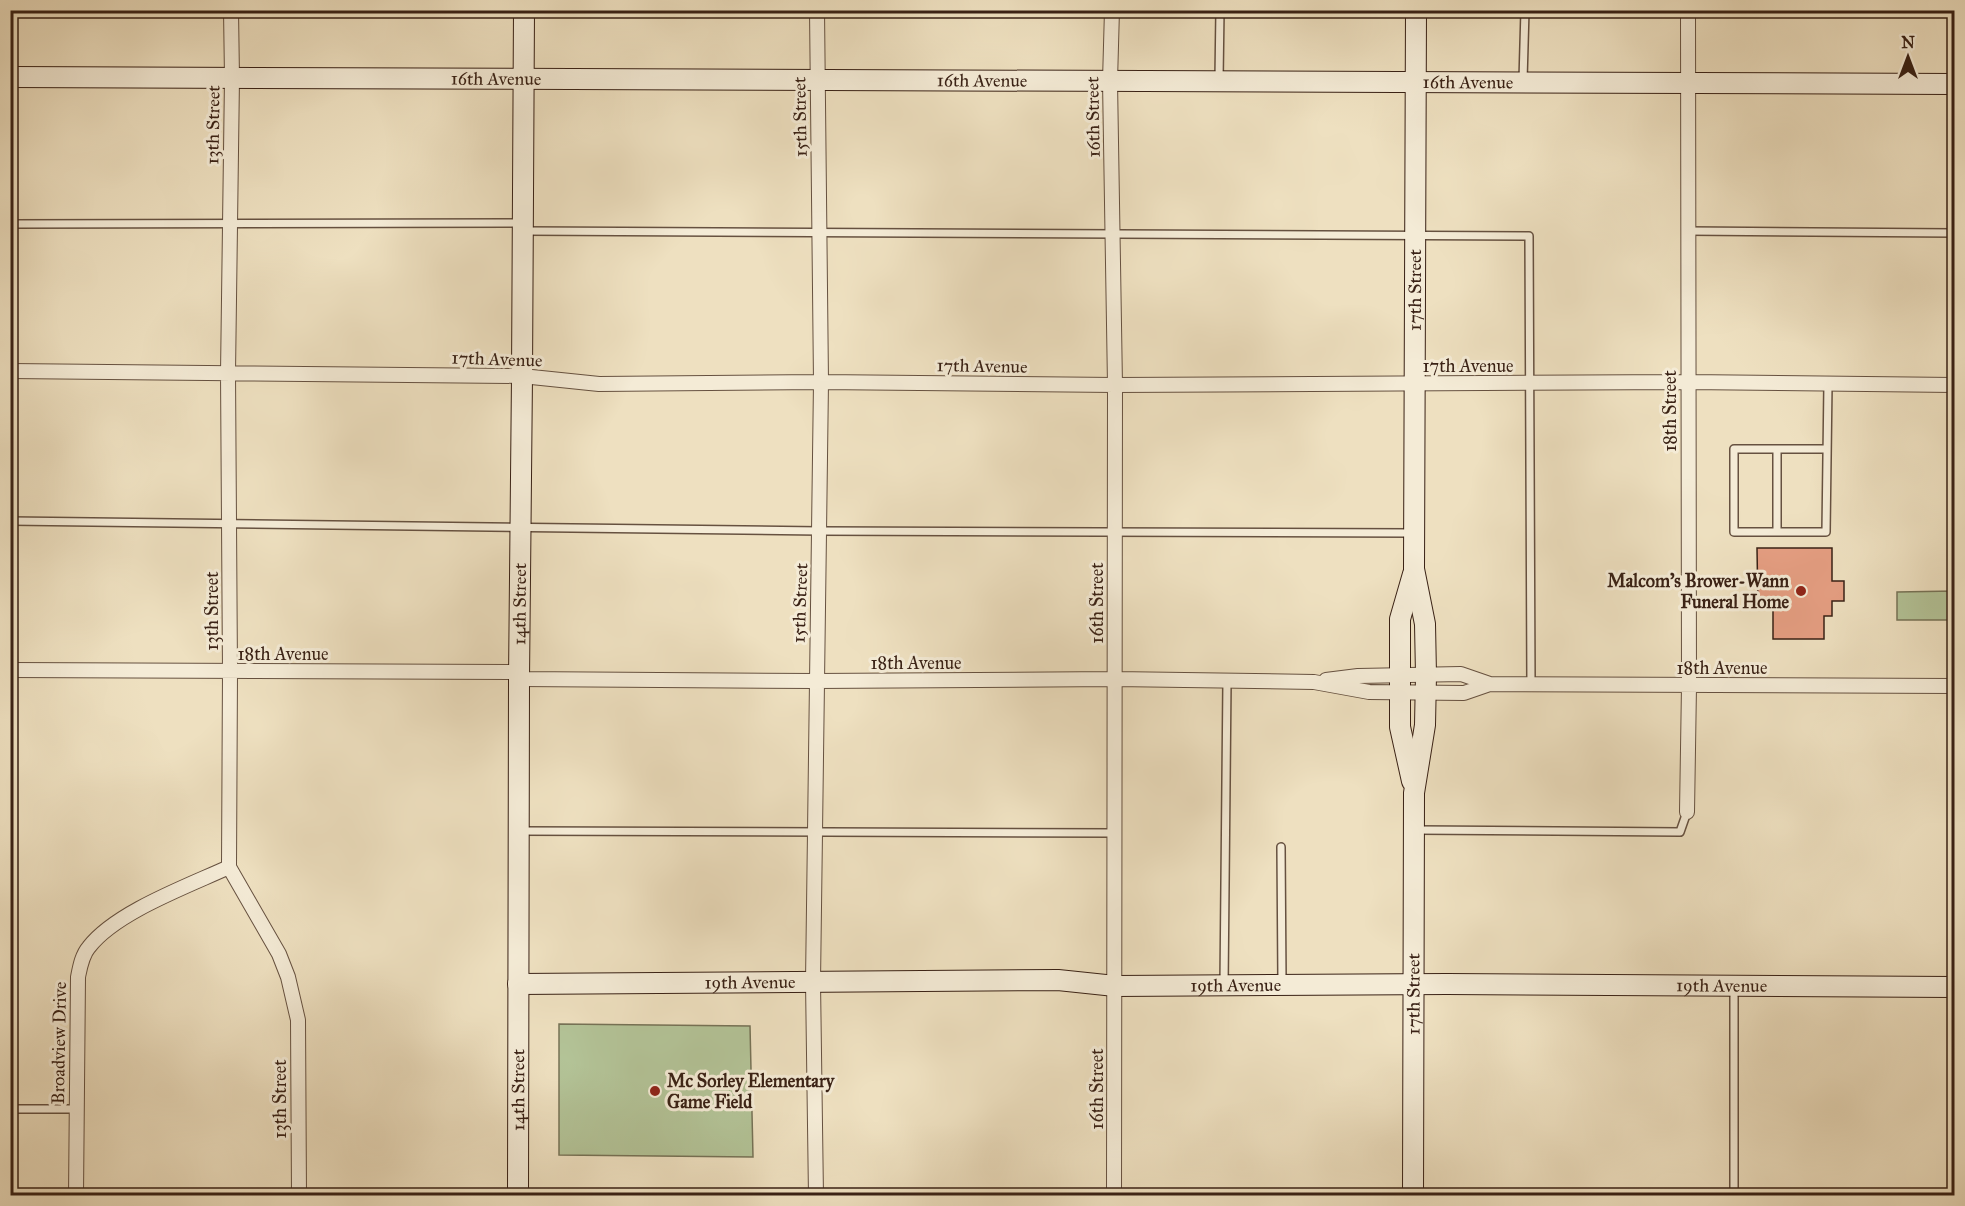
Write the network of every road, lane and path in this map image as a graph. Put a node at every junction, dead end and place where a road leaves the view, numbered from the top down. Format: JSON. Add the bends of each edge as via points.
{"nodes":[{"id":1,"x":231,"y":10,"type":"edge"},
{"id":2,"x":524,"y":10,"type":"edge"},
{"id":3,"x":817,"y":10,"type":"edge"},
{"id":4,"x":1112,"y":10,"type":"edge"},
{"id":5,"x":1220,"y":10,"type":"edge"},
{"id":6,"x":1416,"y":10,"type":"edge"},
{"id":7,"x":1525,"y":10,"type":"edge"},
{"id":8,"x":1688,"y":10,"type":"edge"},
{"id":9,"x":10,"y":77,"type":"edge"},
{"id":10,"x":232,"y":78,"type":"junction"},
{"id":11,"x":524,"y":79,"type":"junction"},
{"id":12,"x":817,"y":80,"type":"junction"},
{"id":13,"x":1110,"y":81,"type":"junction"},
{"id":14,"x":1219,"y":81,"type":"junction"},
{"id":15,"x":1416,"y":82,"type":"junction"},
{"id":16,"x":1523,"y":82,"type":"junction"},
{"id":17,"x":1688,"y":83,"type":"junction"},
{"id":18,"x":1954,"y":84,"type":"edge"},
{"id":19,"x":10,"y":224,"type":"edge"},
{"id":20,"x":230,"y":224,"type":"junction"},
{"id":21,"x":523,"y":227,"type":"junction"},
{"id":22,"x":1688,"y":231,"type":"junction"},
{"id":23,"x":819,"y":233,"type":"junction"},
{"id":24,"x":1954,"y":233,"type":"edge"},
{"id":25,"x":1113,"y":235,"type":"junction"},
{"id":26,"x":1415,"y":236,"type":"junction"},
{"id":27,"x":10,"y":371,"type":"edge"},
{"id":28,"x":228,"y":373,"type":"junction"},
{"id":29,"x":522,"y":376,"type":"junction"},
{"id":30,"x":821,"y":382,"type":"junction"},
{"id":31,"x":1688,"y":382,"type":"junction"},
{"id":32,"x":1531,"y":383,"type":"junction"},
{"id":33,"x":1415,"y":384,"type":"junction"},
{"id":34,"x":1828,"y":384,"type":"junction"},
{"id":35,"x":1115,"y":385,"type":"junction"},
{"id":36,"x":1954,"y":386,"type":"edge"},
{"id":37,"x":1778,"y":449,"type":"junction"},
{"id":38,"x":1827,"y":449,"type":"junction"},
{"id":39,"x":10,"y":521,"type":"edge"},
{"id":40,"x":229,"y":522,"type":"junction"},
{"id":41,"x":520,"y":526,"type":"junction"},
{"id":42,"x":820,"y":531,"type":"junction"},
{"id":43,"x":1115,"y":531,"type":"junction"},
{"id":44,"x":1777,"y":532,"type":"junction"},
{"id":45,"x":1414,"y":533,"type":"junction"},
{"id":46,"x":1414,"y":569,"type":"junction"},
{"id":47,"x":10,"y":670,"type":"edge"},
{"id":48,"x":230,"y":672,"type":"junction"},
{"id":49,"x":519,"y":675,"type":"junction"},
{"id":50,"x":1115,"y":679,"type":"junction"},
{"id":51,"x":816,"y":681,"type":"junction"},
{"id":52,"x":1227,"y":681,"type":"junction"},
{"id":53,"x":1400,"y":683,"type":"junction"},
{"id":54,"x":1426,"y":683,"type":"junction"},
{"id":55,"x":1531,"y":685,"type":"junction"},
{"id":56,"x":1689,"y":686,"type":"junction"},
{"id":57,"x":1954,"y":686,"type":"edge"},
{"id":58,"x":1414,"y":793,"type":"junction"},
{"id":59,"x":1687,"y":812,"type":"joint"},
{"id":60,"x":518,"y":831,"type":"junction"},
{"id":61,"x":814,"y":831,"type":"junction"},
{"id":62,"x":1414,"y":831,"type":"junction"},
{"id":63,"x":1115,"y":833,"type":"junction"},
{"id":64,"x":1281,"y":847,"type":"dead end"},
{"id":65,"x":229,"y":867,"type":"junction"},
{"id":66,"x":813,"y":982,"type":"junction"},
{"id":67,"x":518,"y":984,"type":"junction"},
{"id":68,"x":1415,"y":984,"type":"junction"},
{"id":69,"x":1224,"y":985,"type":"junction"},
{"id":70,"x":1282,"y":985,"type":"junction"},
{"id":71,"x":1115,"y":986,"type":"junction"},
{"id":72,"x":1734,"y":986,"type":"junction"},
{"id":73,"x":1954,"y":987,"type":"edge"},
{"id":74,"x":10,"y":1109,"type":"edge"},
{"id":75,"x":76,"y":1109,"type":"junction"},
{"id":76,"x":76,"y":1196,"type":"edge"},
{"id":77,"x":299,"y":1196,"type":"edge"},
{"id":78,"x":518,"y":1196,"type":"edge"},
{"id":79,"x":816,"y":1196,"type":"edge"},
{"id":80,"x":1114,"y":1196,"type":"edge"},
{"id":81,"x":1413,"y":1196,"type":"edge"},
{"id":82,"x":1734,"y":1196,"type":"edge"}],
"edges":[{"from":1,"to":10,"type":"street","name":"13th Street"},
{"from":2,"to":11,"type":"main road","name":"14th Street"},
{"from":3,"to":12,"type":"street","name":"15th Street"},
{"from":4,"to":13,"type":"street","name":"16th Street"},
{"from":5,"to":14,"type":"lane"},
{"from":6,"to":15,"type":"main road","name":"17th Street"},
{"from":7,"to":16,"type":"lane"},
{"from":8,"to":17,"type":"street","name":"18th Street"},
{"from":9,"to":10,"type":"main road","name":"16th Avenue"},
{"from":10,"to":11,"type":"main road","name":"16th Avenue"},
{"from":10,"to":20,"type":"street","name":"13th Street"},
{"from":11,"to":12,"type":"main road","name":"16th Avenue"},
{"from":11,"to":21,"type":"main road","name":"14th Street"},
{"from":12,"to":13,"type":"main road","name":"16th Avenue"},
{"from":12,"to":23,"type":"street","name":"15th Street"},
{"from":13,"to":14,"type":"main road","name":"16th Avenue"},
{"from":13,"to":25,"type":"street","name":"16th Street"},
{"from":14,"to":15,"type":"main road","name":"16th Avenue"},
{"from":15,"to":16,"type":"main road","name":"16th Avenue"},
{"from":15,"to":26,"type":"main road","name":"17th Street"},
{"from":16,"to":17,"type":"main road","name":"16th Avenue"},
{"from":17,"to":18,"type":"main road","name":"16th Avenue"},
{"from":17,"to":22,"type":"street","name":"18th Street"},
{"from":19,"to":20,"type":"lane"},
{"from":20,"to":21,"type":"lane"},
{"from":20,"to":28,"type":"street","name":"13th Street"},
{"from":21,"to":23,"type":"lane"},
{"from":21,"to":29,"type":"main road","name":"14th Street"},
{"from":22,"to":24,"type":"lane"},
{"from":22,"to":31,"type":"street","name":"18th Street"},
{"from":23,"to":25,"type":"lane"},
{"from":23,"to":30,"type":"street","name":"15th Street"},
{"from":25,"to":26,"type":"lane"},
{"from":25,"to":35,"type":"street","name":"16th Street"},
{"from":26,"to":32,"type":"lane","via":[[1529,236]]},
{"from":26,"to":33,"type":"main road","name":"17th Street"},
{"from":27,"to":28,"type":"street","name":"17th Avenue"},
{"from":28,"to":29,"type":"street","name":"17th Avenue"},
{"from":28,"to":40,"type":"street","name":"13th Street"},
{"from":29,"to":30,"type":"street","name":"17th Avenue","via":[[599,384]]},
{"from":29,"to":41,"type":"main road","name":"14th Street"},
{"from":30,"to":35,"type":"street","name":"17th Avenue"},
{"from":30,"to":42,"type":"street","name":"15th Street"},
{"from":31,"to":32,"type":"street","name":"17th Avenue"},
{"from":31,"to":34,"type":"street","name":"17th Avenue"},
{"from":31,"to":56,"type":"street","name":"18th Street"},
{"from":32,"to":33,"type":"street","name":"17th Avenue"},
{"from":32,"to":55,"type":"lane"},
{"from":33,"to":35,"type":"street","name":"17th Avenue"},
{"from":33,"to":45,"type":"main road","name":"17th Street"},
{"from":34,"to":36,"type":"street","name":"17th Avenue"},
{"from":34,"to":38,"type":"lane"},
{"from":35,"to":43,"type":"street","name":"16th Street"},
{"from":37,"to":38,"type":"lane"},
{"from":37,"to":44,"type":"lane"},
{"from":37,"to":44,"type":"lane","via":[[1734,449],[1734,532]]},
{"from":38,"to":44,"type":"lane","via":[[1826,532]]},
{"from":39,"to":40,"type":"lane"},
{"from":40,"to":41,"type":"lane"},
{"from":40,"to":48,"type":"street","name":"13th Street"},
{"from":41,"to":42,"type":"lane"},
{"from":41,"to":49,"type":"main road","name":"14th Street"},
{"from":42,"to":43,"type":"lane"},
{"from":42,"to":51,"type":"street","name":"15th Street"},
{"from":43,"to":45,"type":"lane"},
{"from":43,"to":50,"type":"street","name":"16th Street"},
{"from":45,"to":46,"type":"main road","name":"17th Street"},
{"from":46,"to":53,"type":"main road","name":"17th Street","via":[[1400,618]]},
{"from":46,"to":54,"type":"main road","name":"17th Street","via":[[1425,624]]},
{"from":47,"to":48,"type":"street","name":"18th Avenue"},
{"from":48,"to":49,"type":"street","name":"18th Avenue"},
{"from":48,"to":65,"type":"street","name":"13th Street"},
{"from":49,"to":51,"type":"street","name":"18th Avenue"},
{"from":49,"to":60,"type":"main road","name":"14th Street"},
{"from":50,"to":51,"type":"street","name":"18th Avenue"},
{"from":50,"to":52,"type":"street","name":"18th Avenue"},
{"from":50,"to":63,"type":"street","name":"16th Street"},
{"from":51,"to":61,"type":"street","name":"15th Street"},
{"from":52,"to":53,"type":"street","name":"18th Avenue","via":[[1314,682],[1358,676]]},
{"from":52,"to":69,"type":"lane"},
{"from":53,"to":54,"type":"street","name":"18th Avenue"},
{"from":53,"to":58,"type":"main road","name":"17th Street","via":[[1400,726]]},
{"from":54,"to":55,"type":"street","name":"18th Avenue","via":[[1464,693],[1490,684]]},
{"from":54,"to":58,"type":"main road","name":"17th Street","via":[[1425,725]]},
{"from":55,"to":56,"type":"street","name":"18th Avenue"},
{"from":56,"to":57,"type":"street","name":"18th Avenue"},
{"from":56,"to":59,"type":"street","name":"18th Street"},
{"from":58,"to":62,"type":"main road","name":"17th Street"},
{"from":59,"to":62,"type":"lane","via":[[1680,832]]},
{"from":60,"to":61,"type":"lane"},
{"from":60,"to":67,"type":"main road","name":"14th Street"},
{"from":61,"to":63,"type":"lane"},
{"from":61,"to":66,"type":"street","name":"15th Street"},
{"from":62,"to":68,"type":"main road","name":"17th Street"},
{"from":63,"to":71,"type":"street","name":"16th Street"},
{"from":64,"to":70,"type":"lane"},
{"from":65,"to":75,"type":"street","name":"Broadview Drive","via":[[134,912],[110,926],[88,948],[78,977]]},
{"from":65,"to":77,"type":"street","name":"13th Street","via":[[279,954],[293,995],[298,1020]]},
{"from":66,"to":67,"type":"main road","name":"19th Avenue"},
{"from":66,"to":71,"type":"main road","name":"19th Avenue","via":[[1058,980]]},
{"from":66,"to":79,"type":"street","name":"15th Street"},
{"from":67,"to":78,"type":"main road","name":"14th Street"},
{"from":68,"to":70,"type":"main road","name":"19th Avenue"},
{"from":68,"to":72,"type":"main road","name":"19th Avenue"},
{"from":68,"to":81,"type":"main road","name":"17th Street"},
{"from":69,"to":70,"type":"main road","name":"19th Avenue"},
{"from":69,"to":71,"type":"main road","name":"19th Avenue"},
{"from":71,"to":80,"type":"street","name":"16th Street"},
{"from":72,"to":73,"type":"main road","name":"19th Avenue"},
{"from":72,"to":82,"type":"lane"},
{"from":74,"to":75,"type":"lane"},
{"from":75,"to":76,"type":"street","name":"Broadview Drive"}]}
